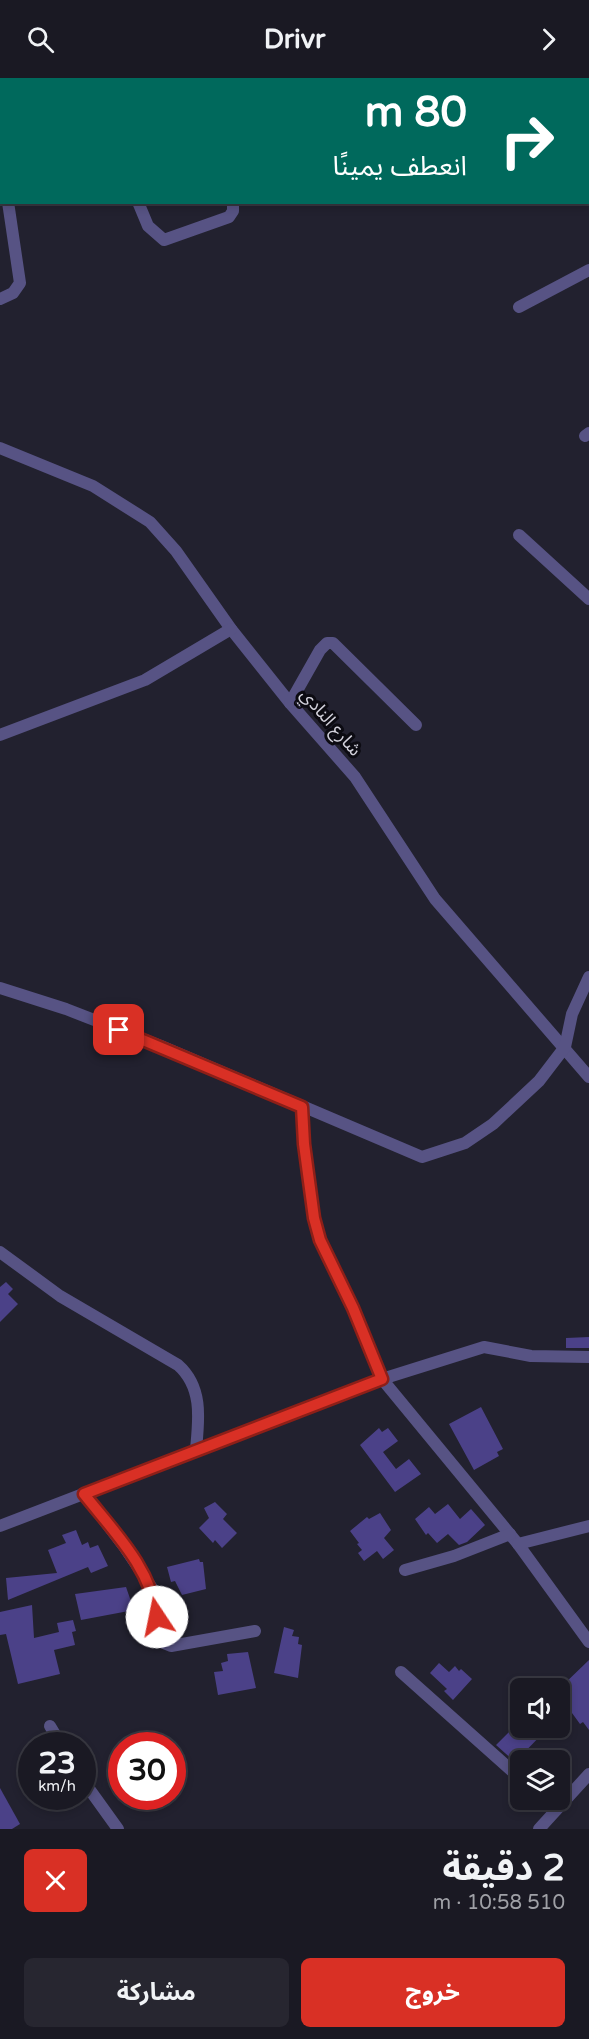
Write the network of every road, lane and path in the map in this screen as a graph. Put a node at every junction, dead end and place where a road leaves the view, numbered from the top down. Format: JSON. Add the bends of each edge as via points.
{"nodes":[{"id":1,"x":8,"y":204,"type":"edge"},
{"id":2,"x":139,"y":204,"type":"edge"},
{"id":3,"x":233,"y":204,"type":"edge"},
{"id":4,"x":589,"y":270,"type":"edge"},
{"id":5,"x":0,"y":299,"type":"edge"},
{"id":6,"x":519,"y":306,"type":"dead end"},
{"id":7,"x":0,"y":448,"type":"edge"},
{"id":8,"x":519,"y":535,"type":"dead end"},
{"id":9,"x":589,"y":600,"type":"edge"},
{"id":10,"x":231,"y":629,"type":"junction"},
{"id":11,"x":290,"y":703,"type":"junction"},
{"id":12,"x":416,"y":725,"type":"dead end"},
{"id":13,"x":0,"y":735,"type":"edge"},
{"id":14,"x":589,"y":977,"type":"edge"},
{"id":15,"x":0,"y":988,"type":"edge"},
{"id":16,"x":565,"y":1047,"type":"junction"},
{"id":17,"x":589,"y":1077,"type":"edge"},
{"id":18,"x":302,"y":1107,"type":"junction"},
{"id":19,"x":0,"y":1252,"type":"edge"},
{"id":20,"x":589,"y":1357,"type":"edge"},
{"id":21,"x":382,"y":1379,"type":"junction"},
{"id":22,"x":196,"y":1449,"type":"junction"},
{"id":23,"x":84,"y":1494,"type":"junction"},
{"id":24,"x":0,"y":1526,"type":"edge"},
{"id":25,"x":589,"y":1526,"type":"edge"},
{"id":26,"x":514,"y":1539,"type":"junction"},
{"id":27,"x":405,"y":1570,"type":"dead end"},
{"id":28,"x":255,"y":1631,"type":"dead end"},
{"id":29,"x":589,"y":1642,"type":"edge"},
{"id":30,"x":401,"y":1672,"type":"dead end"},
{"id":31,"x":50,"y":1726,"type":"dead end"},
{"id":32,"x":54,"y":1732,"type":"edge"},
{"id":33,"x":510,"y":1769,"type":"edge"},
{"id":34,"x":589,"y":1774,"type":"edge"},
{"id":35,"x":570,"y":1795,"type":"edge"},
{"id":36,"x":96,"y":1798,"type":"edge"},
{"id":37,"x":556,"y":1810,"type":"edge"},
{"id":38,"x":118,"y":1829,"type":"edge"},
{"id":39,"x":539,"y":1829,"type":"edge"}],
"edges":[{"from":1,"to":5,"type":"street","via":[[20,283]]},
{"from":2,"to":3,"type":"street","via":[[153,234],[164,240],[229,217]]},
{"from":4,"to":6,"type":"street"},
{"from":7,"to":10,"type":"street","name":"شارع النادي","via":[[93,486],[150,522],[176,551]]},
{"from":8,"to":9,"type":"street"},
{"from":10,"to":11,"type":"street","name":"شارع النادي"},
{"from":10,"to":13,"type":"street","via":[[146,680]]},
{"from":11,"to":12,"type":"street","via":[[320,650],[333,643]]},
{"from":11,"to":16,"type":"street","name":"شارع النادي","via":[[366,792],[435,899]]},
{"from":14,"to":16,"type":"street","via":[[572,1014]]},
{"from":15,"to":18,"type":"street","via":[[140,1038]]},
{"from":16,"to":17,"type":"street","name":"شارع النادي"},
{"from":16,"to":18,"type":"street","via":[[539,1081],[493,1124],[465,1143],[435,1155],[411,1154]]},
{"from":18,"to":21,"type":"street","via":[[320,1240]]},
{"from":19,"to":22,"type":"street","via":[[60,1296],[189,1375],[198,1408]]},
{"from":20,"to":21,"type":"street","via":[[531,1356],[484,1347]]},
{"from":21,"to":22,"type":"street"},
{"from":21,"to":26,"type":"street"},
{"from":22,"to":23,"type":"street"},
{"from":23,"to":24,"type":"street"},
{"from":23,"to":28,"type":"street","via":[[152,1588],[161,1642],[171,1646]]},
{"from":25,"to":26,"type":"street"},
{"from":26,"to":27,"type":"street"},
{"from":26,"to":29,"type":"street"},
{"from":30,"to":33,"type":"street"},
{"from":31,"to":32,"type":"street"},
{"from":34,"to":35,"type":"street"},
{"from":36,"to":38,"type":"street"},
{"from":37,"to":39,"type":"street"}]}
